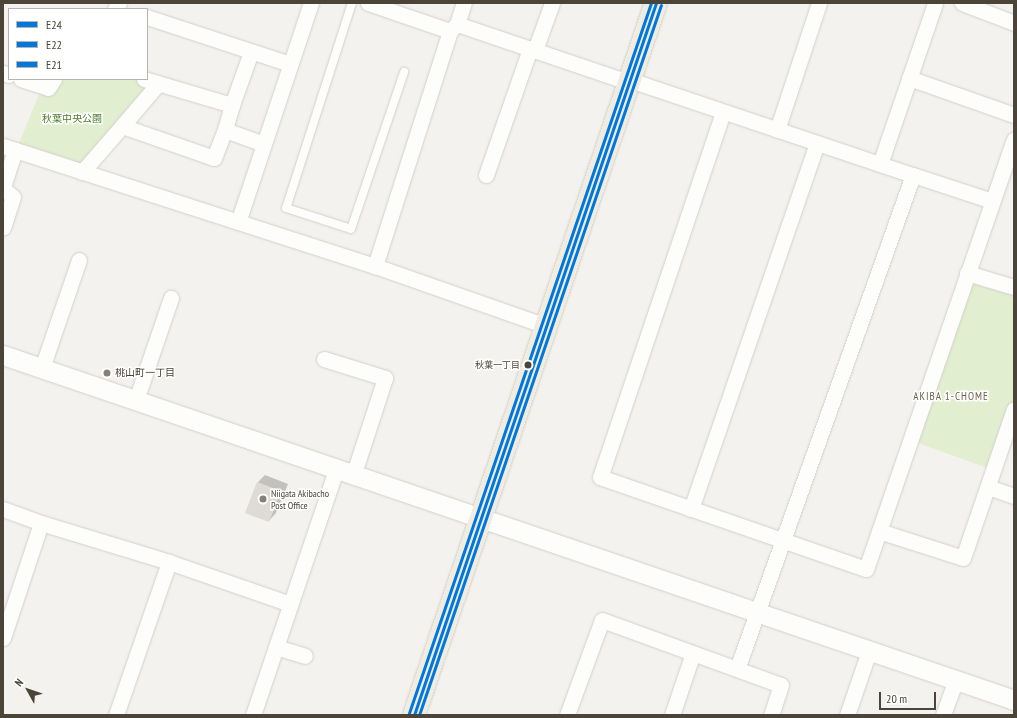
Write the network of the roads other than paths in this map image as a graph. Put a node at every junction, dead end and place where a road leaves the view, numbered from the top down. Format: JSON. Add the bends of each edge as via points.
{"nodes":[{"id":1,"x":311,"y":3,"type":"edge"},
{"id":2,"x":352,"y":3,"type":"edge"},
{"id":3,"x":368,"y":3,"type":"edge"},
{"id":4,"x":464,"y":3,"type":"edge"},
{"id":5,"x":552,"y":3,"type":"edge"},
{"id":6,"x":656,"y":3,"type":"edge"},
{"id":7,"x":819,"y":3,"type":"edge"},
{"id":8,"x":962,"y":3,"type":"edge"},
{"id":9,"x":933,"y":4,"type":"edge"},
{"id":10,"x":148,"y":17,"type":"edge"},
{"id":11,"x":1014,"y":23,"type":"edge"},
{"id":12,"x":453,"y":28,"type":"junction"},
{"id":13,"x":533,"y":49,"type":"junction"},
{"id":14,"x":251,"y":52,"type":"junction"},
{"id":15,"x":290,"y":64,"type":"junction"},
{"id":16,"x":404,"y":72,"type":"dead end"},
{"id":17,"x":909,"y":78,"type":"junction"},
{"id":18,"x":24,"y":80,"type":"edge"},
{"id":19,"x":53,"y":80,"type":"edge"},
{"id":20,"x":147,"y":80,"type":"edge"},
{"id":21,"x":629,"y":81,"type":"junction"},
{"id":22,"x":158,"y":84,"type":"junction"},
{"id":23,"x":232,"y":105,"type":"junction"},
{"id":24,"x":723,"y":112,"type":"junction"},
{"id":25,"x":1014,"y":115,"type":"edge"},
{"id":26,"x":122,"y":126,"type":"junction"},
{"id":27,"x":225,"y":130,"type":"junction"},
{"id":28,"x":777,"y":130,"type":"junction"},
{"id":29,"x":1014,"y":140,"type":"edge"},
{"id":30,"x":817,"y":143,"type":"junction"},
{"id":31,"x":264,"y":144,"type":"junction"},
{"id":32,"x":9,"y":148,"type":"edge"},
{"id":33,"x":880,"y":164,"type":"junction"},
{"id":34,"x":82,"y":172,"type":"junction"},
{"id":35,"x":486,"y":175,"type":"dead end"},
{"id":36,"x":913,"y":175,"type":"junction"},
{"id":37,"x":5,"y":191,"type":"edge"},
{"id":38,"x":992,"y":201,"type":"junction"},
{"id":39,"x":238,"y":222,"type":"junction"},
{"id":40,"x":3,"y":227,"type":"edge"},
{"id":41,"x":79,"y":260,"type":"dead end"},
{"id":42,"x":374,"y":266,"type":"junction"},
{"id":43,"x":967,"y":272,"type":"junction"},
{"id":44,"x":1014,"y":287,"type":"edge"},
{"id":45,"x":171,"y":298,"type":"dead end"},
{"id":46,"x":546,"y":326,"type":"junction"},
{"id":47,"x":3,"y":355,"type":"edge"},
{"id":48,"x":324,"y":359,"type":"dead end"},
{"id":49,"x":42,"y":368,"type":"junction"},
{"id":50,"x":136,"y":400,"type":"junction"},
{"id":51,"x":1014,"y":409,"type":"edge"},
{"id":52,"x":346,"y":470,"type":"junction"},
{"id":53,"x":988,"y":487,"type":"junction"},
{"id":54,"x":1014,"y":496,"type":"edge"},
{"id":55,"x":3,"y":509,"type":"edge"},
{"id":56,"x":691,"y":509,"type":"junction"},
{"id":57,"x":482,"y":518,"type":"junction"},
{"id":58,"x":42,"y":523,"type":"junction"},
{"id":59,"x":879,"y":531,"type":"junction"},
{"id":60,"x":783,"y":541,"type":"junction"},
{"id":61,"x":169,"y":562,"type":"junction"},
{"id":62,"x":290,"y":604,"type":"junction"},
{"id":63,"x":758,"y":613,"type":"junction"},
{"id":64,"x":3,"y":638,"type":"edge"},
{"id":65,"x":276,"y":647,"type":"junction"},
{"id":66,"x":869,"y":650,"type":"junction"},
{"id":67,"x":693,"y":653,"type":"junction"},
{"id":68,"x":305,"y":656,"type":"dead end"},
{"id":69,"x":737,"y":669,"type":"junction"},
{"id":70,"x":956,"y":680,"type":"junction"},
{"id":71,"x":1014,"y":700,"type":"edge"},
{"id":72,"x":116,"y":715,"type":"edge"},
{"id":73,"x":253,"y":715,"type":"edge"},
{"id":74,"x":414,"y":715,"type":"edge"},
{"id":75,"x":567,"y":715,"type":"edge"},
{"id":76,"x":672,"y":715,"type":"edge"},
{"id":77,"x":771,"y":715,"type":"edge"},
{"id":78,"x":847,"y":715,"type":"edge"},
{"id":79,"x":944,"y":715,"type":"edge"}],
"edges":[{"from":1,"to":15,"type":"street"},
{"from":2,"to":16,"type":"lane","via":[[286,208],[351,229]]},
{"from":3,"to":12,"type":"street"},
{"from":4,"to":12,"type":"street"},
{"from":5,"to":13,"type":"street"},
{"from":6,"to":21,"type":"highway"},
{"from":7,"to":28,"type":"street"},
{"from":8,"to":11,"type":"street"},
{"from":9,"to":17,"type":"street"},
{"from":10,"to":14,"type":"street"},
{"from":12,"to":13,"type":"street"},
{"from":12,"to":42,"type":"street"},
{"from":13,"to":21,"type":"street"},
{"from":13,"to":35,"type":"street"},
{"from":14,"to":15,"type":"street"},
{"from":14,"to":23,"type":"street"},
{"from":15,"to":31,"type":"street"},
{"from":17,"to":25,"type":"street"},
{"from":17,"to":33,"type":"street"},
{"from":18,"to":19,"type":"street","via":[[48,88]]},
{"from":20,"to":22,"type":"street"},
{"from":21,"to":24,"type":"street"},
{"from":21,"to":46,"type":"highway"},
{"from":22,"to":23,"type":"street"},
{"from":22,"to":26,"type":"street"},
{"from":23,"to":27,"type":"street"},
{"from":24,"to":28,"type":"street"},
{"from":24,"to":56,"type":"street","via":[[600,477]]},
{"from":26,"to":27,"type":"street","via":[[214,158]]},
{"from":26,"to":34,"type":"street"},
{"from":27,"to":31,"type":"street"},
{"from":28,"to":30,"type":"street"},
{"from":29,"to":38,"type":"street"},
{"from":30,"to":33,"type":"street"},
{"from":30,"to":56,"type":"street"},
{"from":31,"to":39,"type":"street"},
{"from":32,"to":34,"type":"street"},
{"from":32,"to":37,"type":"street"},
{"from":33,"to":36,"type":"street"},
{"from":34,"to":39,"type":"street"},
{"from":36,"to":38,"type":"street"},
{"from":36,"to":60,"type":"street"},
{"from":37,"to":40,"type":"street"},
{"from":38,"to":43,"type":"street"},
{"from":39,"to":42,"type":"street"},
{"from":41,"to":49,"type":"street"},
{"from":42,"to":46,"type":"street"},
{"from":43,"to":44,"type":"street"},
{"from":43,"to":59,"type":"street"},
{"from":45,"to":50,"type":"street"},
{"from":46,"to":57,"type":"highway"},
{"from":47,"to":49,"type":"street"},
{"from":48,"to":52,"type":"street","via":[[385,378]]},
{"from":49,"to":50,"type":"street"},
{"from":50,"to":52,"type":"street"},
{"from":51,"to":53,"type":"street"},
{"from":52,"to":57,"type":"street"},
{"from":52,"to":62,"type":"street"},
{"from":53,"to":54,"type":"street"},
{"from":53,"to":59,"type":"street","via":[[963,558]]},
{"from":55,"to":58,"type":"street"},
{"from":56,"to":60,"type":"street"},
{"from":57,"to":63,"type":"street"},
{"from":57,"to":74,"type":"highway"},
{"from":58,"to":61,"type":"street"},
{"from":58,"to":64,"type":"street"},
{"from":59,"to":60,"type":"street","via":[[866,569]]},
{"from":60,"to":63,"type":"street"},
{"from":61,"to":62,"type":"street"},
{"from":61,"to":72,"type":"street"},
{"from":62,"to":65,"type":"street"},
{"from":63,"to":66,"type":"street"},
{"from":63,"to":69,"type":"street"},
{"from":65,"to":68,"type":"street"},
{"from":65,"to":73,"type":"street"},
{"from":66,"to":70,"type":"street"},
{"from":66,"to":78,"type":"street"},
{"from":67,"to":69,"type":"street"},
{"from":67,"to":75,"type":"street","via":[[602,620]]},
{"from":67,"to":76,"type":"street"},
{"from":69,"to":77,"type":"street","via":[[782,685]]},
{"from":70,"to":71,"type":"street"},
{"from":70,"to":79,"type":"street"}]}
